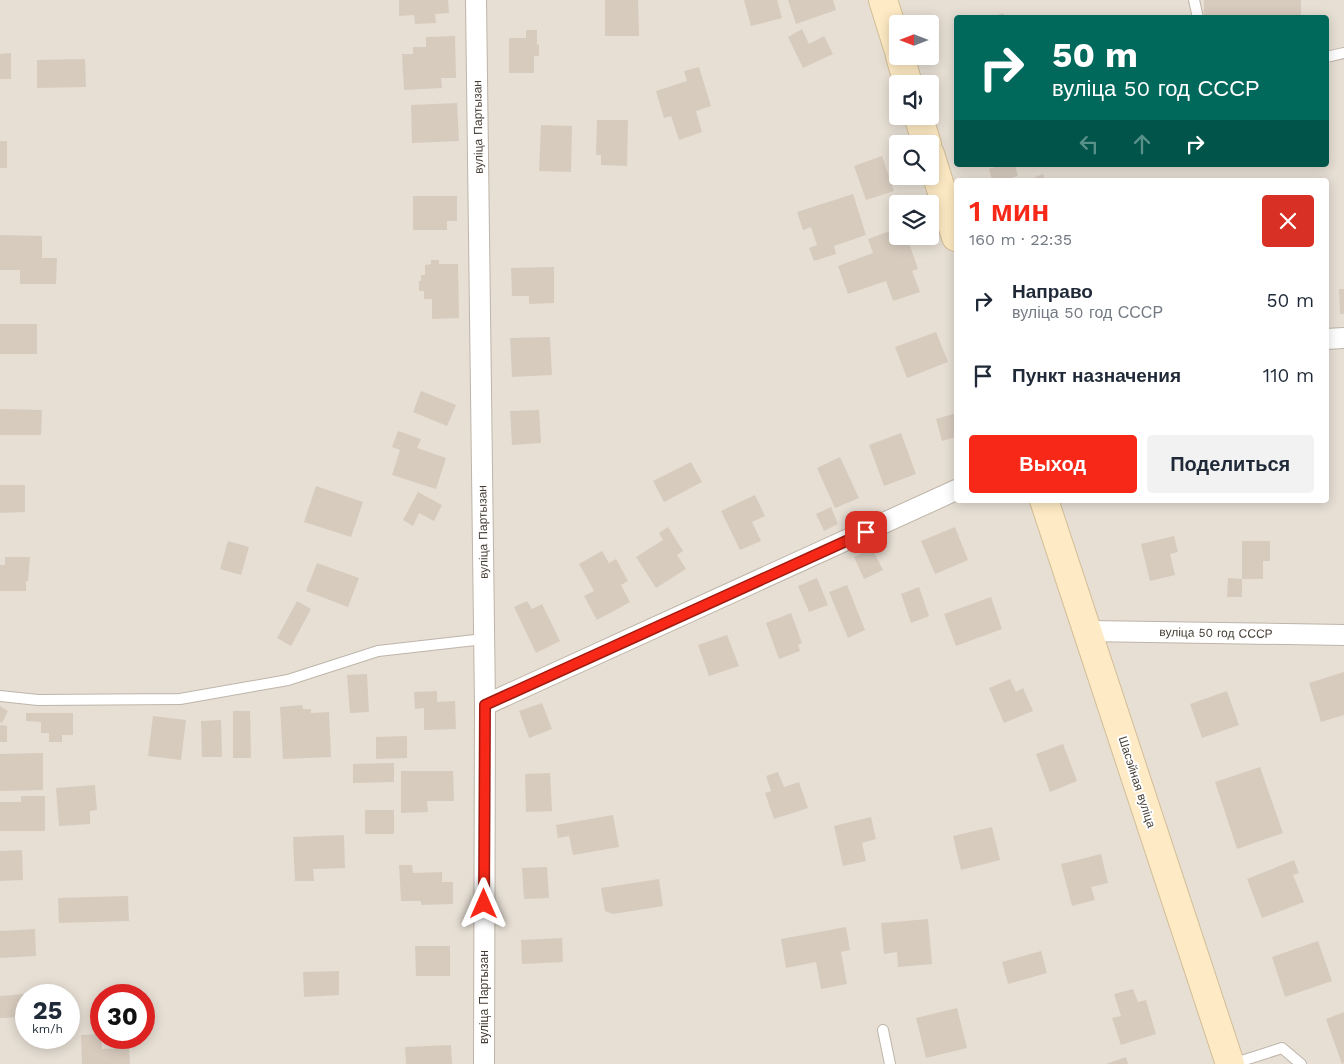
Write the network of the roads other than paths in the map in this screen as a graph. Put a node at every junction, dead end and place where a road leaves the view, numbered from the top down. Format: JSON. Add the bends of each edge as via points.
{"nodes":[{"id":1,"x":476,"y":0,"type":"edge"},
{"id":2,"x":883,"y":0,"type":"edge"},
{"id":3,"x":1194,"y":0,"type":"edge"},
{"id":4,"x":1197,"y":15,"type":"edge"},
{"id":5,"x":889,"y":19,"type":"edge"},
{"id":6,"x":1344,"y":53,"type":"edge"},
{"id":7,"x":1329,"y":56,"type":"edge"},
{"id":8,"x":939,"y":183,"type":"edge"},
{"id":9,"x":954,"y":231,"type":"edge"},
{"id":10,"x":1344,"y":338,"type":"edge"},
{"id":11,"x":1329,"y":339,"type":"edge"},
{"id":12,"x":954,"y":491,"type":"edge"},
{"id":13,"x":1045,"y":503,"type":"edge"},
{"id":14,"x":1088,"y":631,"type":"junction"},
{"id":15,"x":1344,"y":635,"type":"edge"},
{"id":16,"x":484,"y":639,"type":"junction"},
{"id":17,"x":0,"y":696,"type":"edge"},
{"id":18,"x":485,"y":705,"type":"junction"},
{"id":19,"x":883,"y":1030,"type":"dead end"},
{"id":20,"x":484,"y":1064,"type":"edge"},
{"id":21,"x":890,"y":1064,"type":"edge"},
{"id":22,"x":1231,"y":1064,"type":"edge"},
{"id":23,"x":1302,"y":1064,"type":"edge"}],
"edges":[{"from":1,"to":16,"type":"street","name":"вуліца Партызан"},
{"from":2,"to":5,"type":"main road"},
{"from":3,"to":4,"type":"lane"},
{"from":6,"to":7,"type":"lane"},
{"from":8,"to":9,"type":"main road"},
{"from":10,"to":11,"type":"street"},
{"from":12,"to":18,"type":"street"},
{"from":13,"to":14,"type":"main road","name":"Шасэйная вуліца"},
{"from":14,"to":15,"type":"street","name":"вуліца 50 год СССР"},
{"from":14,"to":22,"type":"main road","name":"Шасэйная вуліца"},
{"from":16,"to":17,"type":"lane","via":[[378,650],[288,680],[180,699],[38,700]]},
{"from":16,"to":18,"type":"street","name":"вуліца Партызан"},
{"from":18,"to":20,"type":"street","name":"вуліца Партызан"},
{"from":19,"to":21,"type":"lane"},
{"from":22,"to":23,"type":"lane","via":[[1282,1048]]}]}
